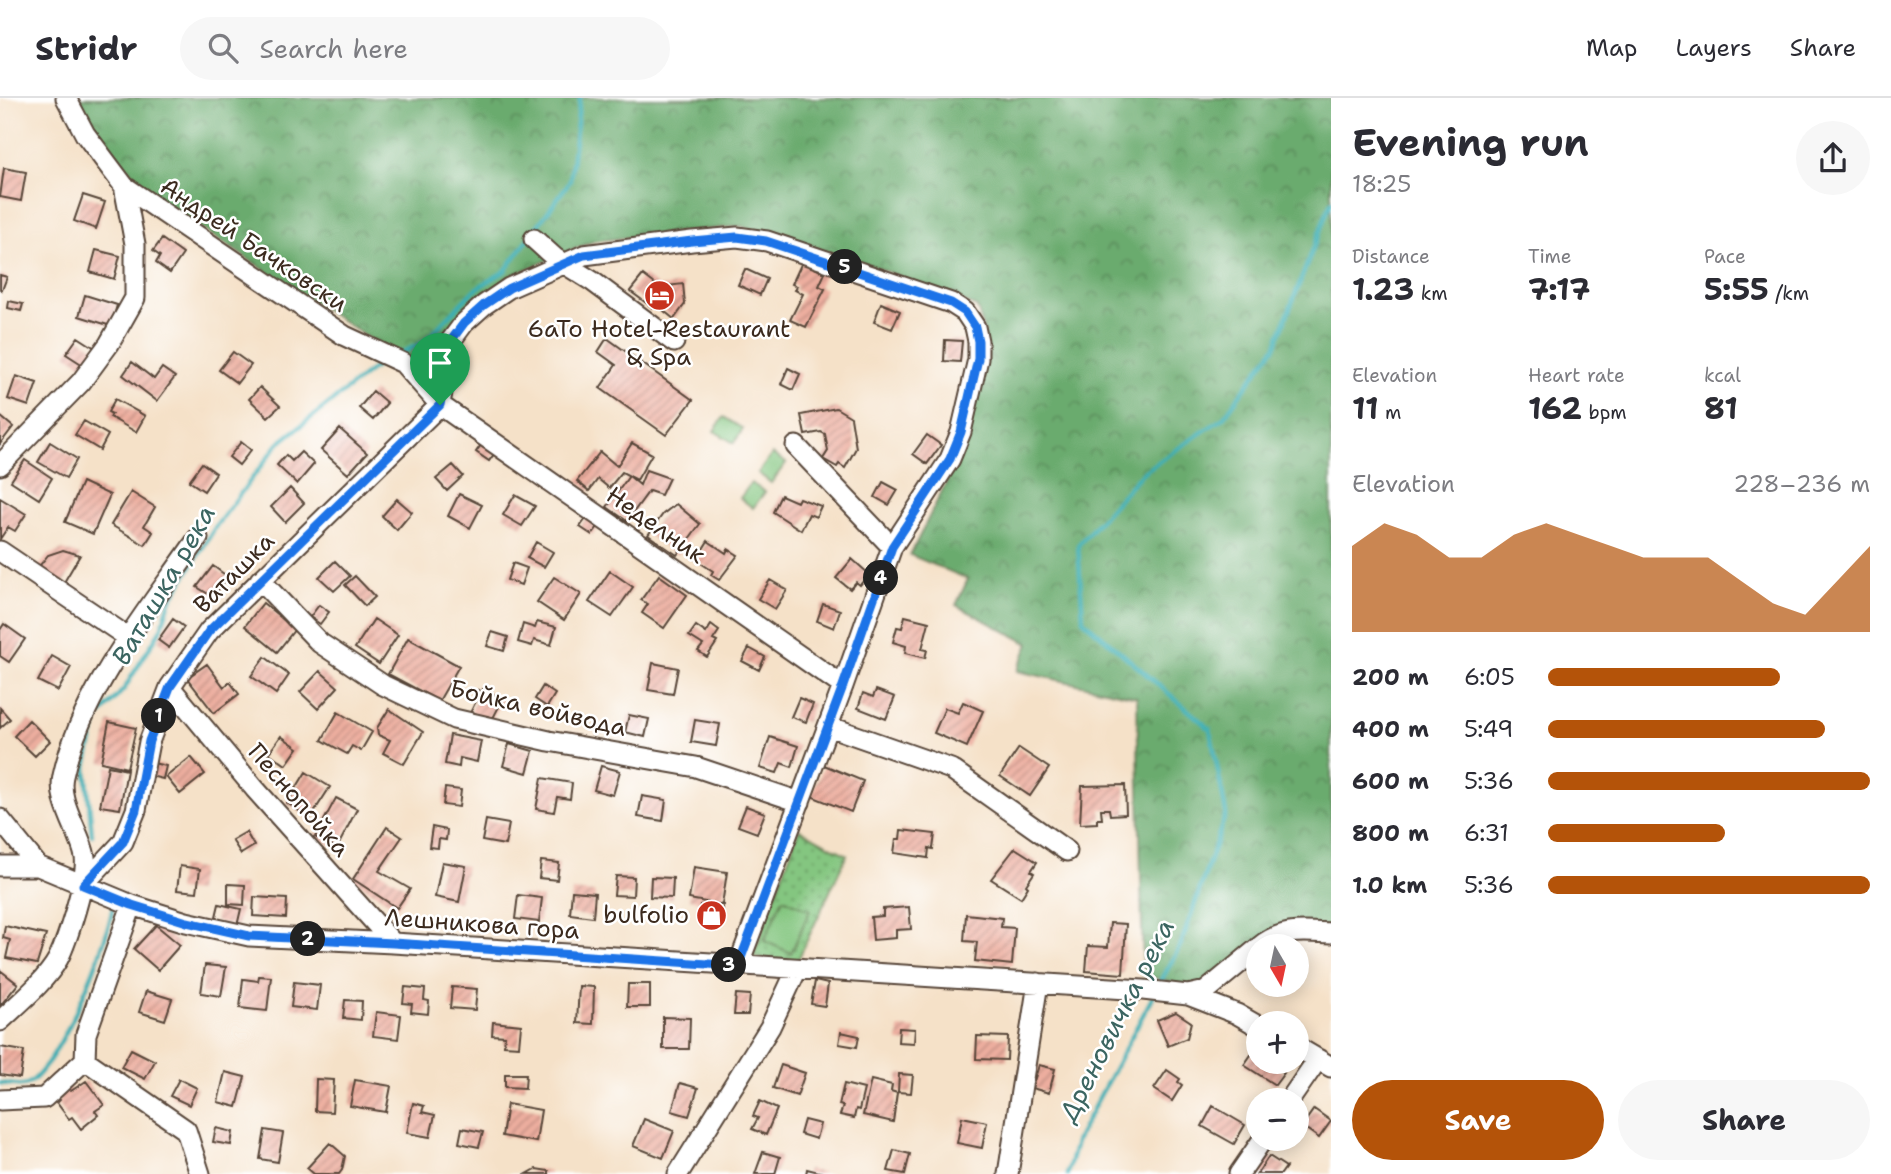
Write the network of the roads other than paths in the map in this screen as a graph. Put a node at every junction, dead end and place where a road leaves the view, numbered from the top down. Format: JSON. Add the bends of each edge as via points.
{"nodes":[{"id":1,"x":66,"y":98,"type":"edge"},
{"id":2,"x":124,"y":186,"type":"junction"},
{"id":3,"x":534,"y":239,"type":"dead end"},
{"id":4,"x":566,"y":263,"type":"junction"},
{"id":5,"x":674,"y":342,"type":"dead end"},
{"id":6,"x":440,"y":405,"type":"junction"},
{"id":7,"x":796,"y":446,"type":"dead end"},
{"id":8,"x":0,"y":465,"type":"edge"},
{"id":9,"x":198,"y":538,"type":"dead end"},
{"id":10,"x":892,"y":547,"type":"junction"},
{"id":11,"x":0,"y":551,"type":"edge"},
{"id":12,"x":260,"y":580,"type":"junction"},
{"id":13,"x":129,"y":638,"type":"junction"},
{"id":14,"x":843,"y":686,"type":"junction"},
{"id":15,"x":170,"y":687,"type":"junction"},
{"id":16,"x":828,"y":726,"type":"junction"},
{"id":17,"x":800,"y":802,"type":"junction"},
{"id":18,"x":0,"y":819,"type":"edge"},
{"id":19,"x":1067,"y":851,"type":"dead end"},
{"id":20,"x":0,"y":866,"type":"edge"},
{"id":21,"x":38,"y":866,"type":"junction"},
{"id":22,"x":83,"y":885,"type":"junction"},
{"id":23,"x":132,"y":905,"type":"junction"},
{"id":24,"x":1331,"y":933,"type":"edge"},
{"id":25,"x":1285,"y":934,"type":"edge"},
{"id":26,"x":393,"y":943,"type":"junction"},
{"id":27,"x":1246,"y":958,"type":"edge"},
{"id":28,"x":738,"y":966,"type":"junction"},
{"id":29,"x":797,"y":969,"type":"junction"},
{"id":30,"x":1038,"y":984,"type":"junction"},
{"id":31,"x":1188,"y":995,"type":"junction"},
{"id":32,"x":1246,"y":1019,"type":"edge"},
{"id":33,"x":0,"y":1021,"type":"edge"},
{"id":34,"x":1309,"y":1054,"type":"edge"},
{"id":35,"x":85,"y":1060,"type":"junction"},
{"id":36,"x":1325,"y":1063,"type":"edge"},
{"id":37,"x":1301,"y":1088,"type":"edge"},
{"id":38,"x":0,"y":1100,"type":"edge"},
{"id":39,"x":1254,"y":1151,"type":"edge"},
{"id":40,"x":200,"y":1174,"type":"edge"},
{"id":41,"x":678,"y":1174,"type":"edge"},
{"id":42,"x":1008,"y":1174,"type":"edge"},
{"id":43,"x":1239,"y":1174,"type":"edge"}],
"edges":[{"from":1,"to":2,"type":"street","name":"Андрей Бачковски","via":[[85,134]]},
{"from":2,"to":6,"type":"street","name":"Андрей Бачковски","via":[[345,336],[403,363]]},
{"from":2,"to":8,"type":"street","via":[[135,244],[135,298],[109,345],[81,382]]},
{"from":3,"to":4,"type":"street"},
{"from":4,"to":5,"type":"street"},
{"from":4,"to":6,"type":"street","via":[[509,288],[464,323],[450,342]]},
{"from":4,"to":10,"type":"street","via":[[584,255],[737,237],[766,241],[951,303],[965,312],[975,327],[978,359],[961,432],[950,459]]},
{"from":6,"to":12,"type":"street","name":"Ваташка"},
{"from":6,"to":14,"type":"street","name":"Неделник"},
{"from":7,"to":10,"type":"street"},
{"from":9,"to":13,"type":"street"},
{"from":10,"to":14,"type":"street"},
{"from":11,"to":13,"type":"street"},
{"from":12,"to":15,"type":"street","name":"Ваташка","via":[[209,631]]},
{"from":12,"to":17,"type":"street","name":"Бойка войвода","via":[[320,643],[383,685],[454,719],[696,767]]},
{"from":13,"to":22,"type":"street","via":[[82,715],[62,780],[67,810],[85,858]]},
{"from":14,"to":16,"type":"street"},
{"from":15,"to":22,"type":"street","name":"Ваташка","via":[[149,741],[136,810],[123,842]]},
{"from":15,"to":26,"type":"street","name":"Песнопойка"},
{"from":16,"to":17,"type":"street"},
{"from":16,"to":19,"type":"street","via":[[951,769]]},
{"from":17,"to":28,"type":"street"},
{"from":18,"to":21,"type":"street"},
{"from":20,"to":21,"type":"street","name":"Лешникова гора"},
{"from":21,"to":22,"type":"street","name":"Лешникова гора"},
{"from":22,"to":23,"type":"street","name":"Лешникова гора"},
{"from":22,"to":33,"type":"street","via":[[57,960]]},
{"from":23,"to":26,"type":"street","name":"Лешникова гора","via":[[249,936]]},
{"from":23,"to":35,"type":"street","via":[[86,1034]]},
{"from":24,"to":25,"type":"street"},
{"from":26,"to":28,"type":"street","name":"Лешникова гора"},
{"from":27,"to":31,"type":"street","via":[[1206,991]]},
{"from":28,"to":29,"type":"street","name":"Лешникова гора"},
{"from":29,"to":30,"type":"street","name":"Лешникова гора"},
{"from":29,"to":41,"type":"street","via":[[770,1027]]},
{"from":30,"to":31,"type":"street","name":"Лешникова гора"},
{"from":30,"to":42,"type":"street"},
{"from":31,"to":32,"type":"street","name":"Лешникова гора"},
{"from":34,"to":36,"type":"street"},
{"from":35,"to":38,"type":"street","via":[[44,1098]]},
{"from":35,"to":40,"type":"street","via":[[186,1130]]},
{"from":36,"to":37,"type":"street"},
{"from":39,"to":43,"type":"street"}]}
